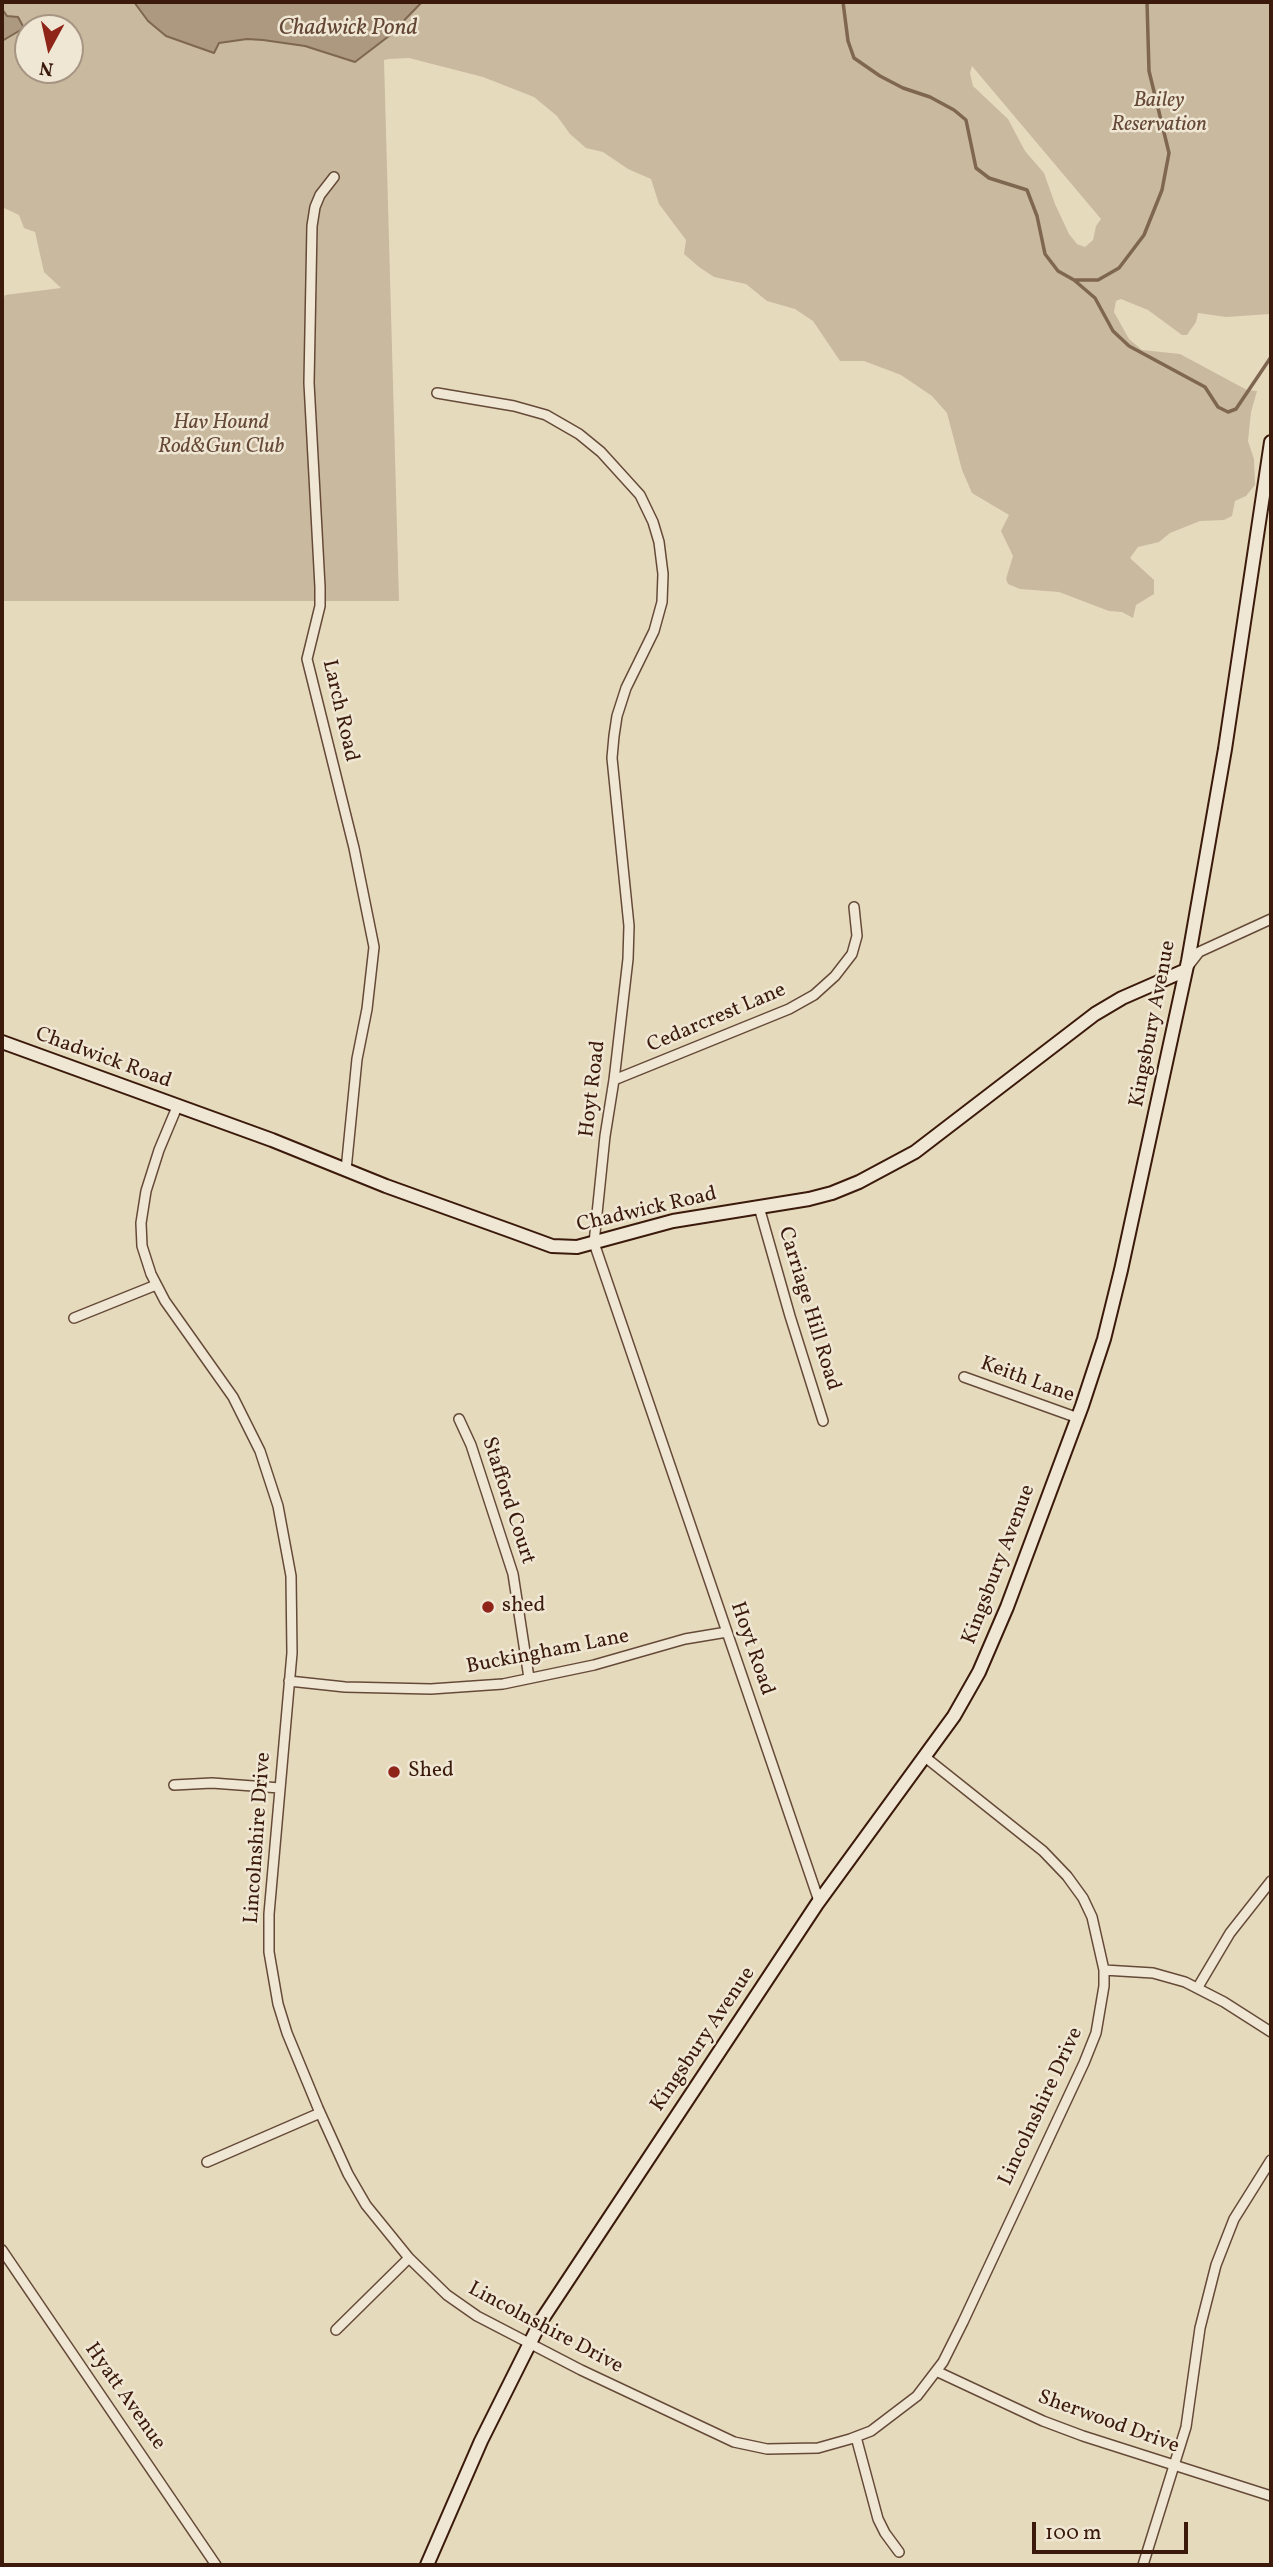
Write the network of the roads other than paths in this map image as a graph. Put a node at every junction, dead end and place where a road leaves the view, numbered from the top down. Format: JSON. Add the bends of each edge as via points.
{"nodes":[{"id":1,"x":334,"y":177,"type":"dead end"},
{"id":2,"x":436,"y":393,"type":"dead end"},
{"id":3,"x":1271,"y":442,"type":"edge"},
{"id":4,"x":854,"y":907,"type":"dead end"},
{"id":5,"x":1271,"y":919,"type":"edge"},
{"id":6,"x":1186,"y":970,"type":"junction"},
{"id":7,"x":2,"y":1042,"type":"edge"},
{"id":8,"x":614,"y":1080,"type":"junction"},
{"id":9,"x":177,"y":1107,"type":"junction"},
{"id":10,"x":346,"y":1170,"type":"junction"},
{"id":11,"x":759,"y":1207,"type":"junction"},
{"id":12,"x":594,"y":1243,"type":"junction"},
{"id":13,"x":156,"y":1285,"type":"junction"},
{"id":14,"x":74,"y":1318,"type":"dead end"},
{"id":15,"x":964,"y":1377,"type":"dead end"},
{"id":16,"x":1077,"y":1418,"type":"junction"},
{"id":17,"x":459,"y":1419,"type":"dead end"},
{"id":18,"x":823,"y":1421,"type":"dead end"},
{"id":19,"x":727,"y":1632,"type":"junction"},
{"id":20,"x":529,"y":1678,"type":"junction"},
{"id":21,"x":289,"y":1681,"type":"junction"},
{"id":22,"x":925,"y":1757,"type":"junction"},
{"id":23,"x":174,"y":1785,"type":"dead end"},
{"id":24,"x":280,"y":1788,"type":"junction"},
{"id":25,"x":1271,"y":1881,"type":"edge"},
{"id":26,"x":819,"y":1901,"type":"junction"},
{"id":27,"x":1104,"y":1970,"type":"junction"},
{"id":28,"x":1198,"y":1987,"type":"junction"},
{"id":29,"x":1271,"y":2032,"type":"edge"},
{"id":30,"x":320,"y":2113,"type":"junction"},
{"id":31,"x":1271,"y":2161,"type":"edge"},
{"id":32,"x":207,"y":2162,"type":"dead end"},
{"id":33,"x":2,"y":2250,"type":"edge"},
{"id":34,"x":409,"y":2258,"type":"junction"},
{"id":35,"x":337,"y":2330,"type":"dead end"},
{"id":36,"x":529,"y":2343,"type":"junction"},
{"id":37,"x":936,"y":2371,"type":"junction"},
{"id":38,"x":856,"y":2437,"type":"junction"},
{"id":39,"x":1175,"y":2466,"type":"junction"},
{"id":40,"x":1271,"y":2496,"type":"edge"},
{"id":41,"x":899,"y":2553,"type":"dead end"},
{"id":42,"x":216,"y":2565,"type":"edge"},
{"id":43,"x":427,"y":2565,"type":"edge"},
{"id":44,"x":1143,"y":2565,"type":"edge"}],
"edges":[{"from":1,"to":10,"type":"street","name":"Larch Road","via":[[320,195],[312,226],[309,383],[320,606],[307,659],[374,947],[356,1059]]},
{"from":2,"to":8,"type":"street","name":"Hoyt Road","via":[[546,415],[579,434],[640,495],[659,542],[662,602],[654,631],[626,688],[614,736],[614,784],[629,926]]},
{"from":3,"to":6,"type":"main road","name":"Kingsbury Avenue"},
{"from":4,"to":8,"type":"street","name":"Cedarcrest Lane","via":[[857,936],[852,954],[814,995]]},
{"from":5,"to":6,"type":"street","via":[[1199,952]]},
{"from":6,"to":11,"type":"main road","name":"Chadwick Road","via":[[1095,1014],[932,1140],[889,1167],[832,1193]]},
{"from":6,"to":16,"type":"main road","name":"Kingsbury Avenue","via":[[1121,1270]]},
{"from":7,"to":9,"type":"main road","name":"Chadwick Road"},
{"from":8,"to":12,"type":"street","name":"Hoyt Road"},
{"from":9,"to":10,"type":"main road","name":"Chadwick Road"},
{"from":9,"to":13,"type":"street","name":"Lincolnshire Drive","via":[[150,1173],[142,1207],[142,1246]]},
{"from":10,"to":12,"type":"main road","name":"Chadwick Road","via":[[552,1246]]},
{"from":11,"to":12,"type":"main road","name":"Chadwick Road","via":[[673,1221]]},
{"from":11,"to":18,"type":"street","name":"Carriage Hill Road"},
{"from":12,"to":19,"type":"street","name":"Hoyt Road"},
{"from":13,"to":14,"type":"street"},
{"from":13,"to":21,"type":"street","name":"Lincolnshire Drive","via":[[233,1397],[271,1480],[292,1576]]},
{"from":15,"to":16,"type":"street","name":"Keith Lane"},
{"from":16,"to":22,"type":"main road","name":"Kingsbury Avenue","via":[[990,1648],[954,1716]]},
{"from":17,"to":20,"type":"street","name":"Stafford Court","via":[[513,1574]]},
{"from":19,"to":20,"type":"street","name":"Buckingham Lane"},
{"from":19,"to":26,"type":"street","name":"Hoyt Road"},
{"from":20,"to":21,"type":"street","name":"Buckingham Lane","via":[[431,1689]]},
{"from":21,"to":24,"type":"street","name":"Lincolnshire Drive"},
{"from":22,"to":26,"type":"main road","name":"Kingsbury Avenue"},
{"from":22,"to":27,"type":"street","name":"Lincolnshire Drive","via":[[1043,1851],[1067,1876],[1092,1917]]},
{"from":23,"to":24,"type":"street"},
{"from":24,"to":30,"type":"street","name":"Lincolnshire Drive","via":[[269,1952],[287,2033]]},
{"from":25,"to":28,"type":"street","via":[[1230,1933]]},
{"from":26,"to":36,"type":"main road","name":"Kingsbury Avenue","via":[[567,2278]]},
{"from":27,"to":28,"type":"street","via":[[1153,1973]]},
{"from":27,"to":37,"type":"street","name":"Lincolnshire Drive","via":[[1102,2011],[1084,2063]]},
{"from":28,"to":29,"type":"street"},
{"from":30,"to":32,"type":"street"},
{"from":30,"to":34,"type":"street","name":"Lincolnshire Drive","via":[[366,2205]]},
{"from":31,"to":39,"type":"street","via":[[1234,2219],[1216,2264]]},
{"from":33,"to":42,"type":"street","name":"Hyatt Avenue"},
{"from":34,"to":35,"type":"street"},
{"from":34,"to":36,"type":"street","name":"Lincolnshire Drive","via":[[447,2295]]},
{"from":36,"to":38,"type":"street","name":"Lincolnshire Drive","via":[[734,2442],[795,2450]]},
{"from":36,"to":43,"type":"main road","name":"Kingsbury Avenue"},
{"from":37,"to":38,"type":"street","name":"Lincolnshire Drive","via":[[917,2396],[894,2415]]},
{"from":37,"to":39,"type":"street","name":"Sherwood Drive","via":[[1063,2429]]},
{"from":38,"to":41,"type":"street","via":[[878,2519]]},
{"from":39,"to":40,"type":"street","name":"Sherwood Drive"},
{"from":39,"to":44,"type":"street"}]}
